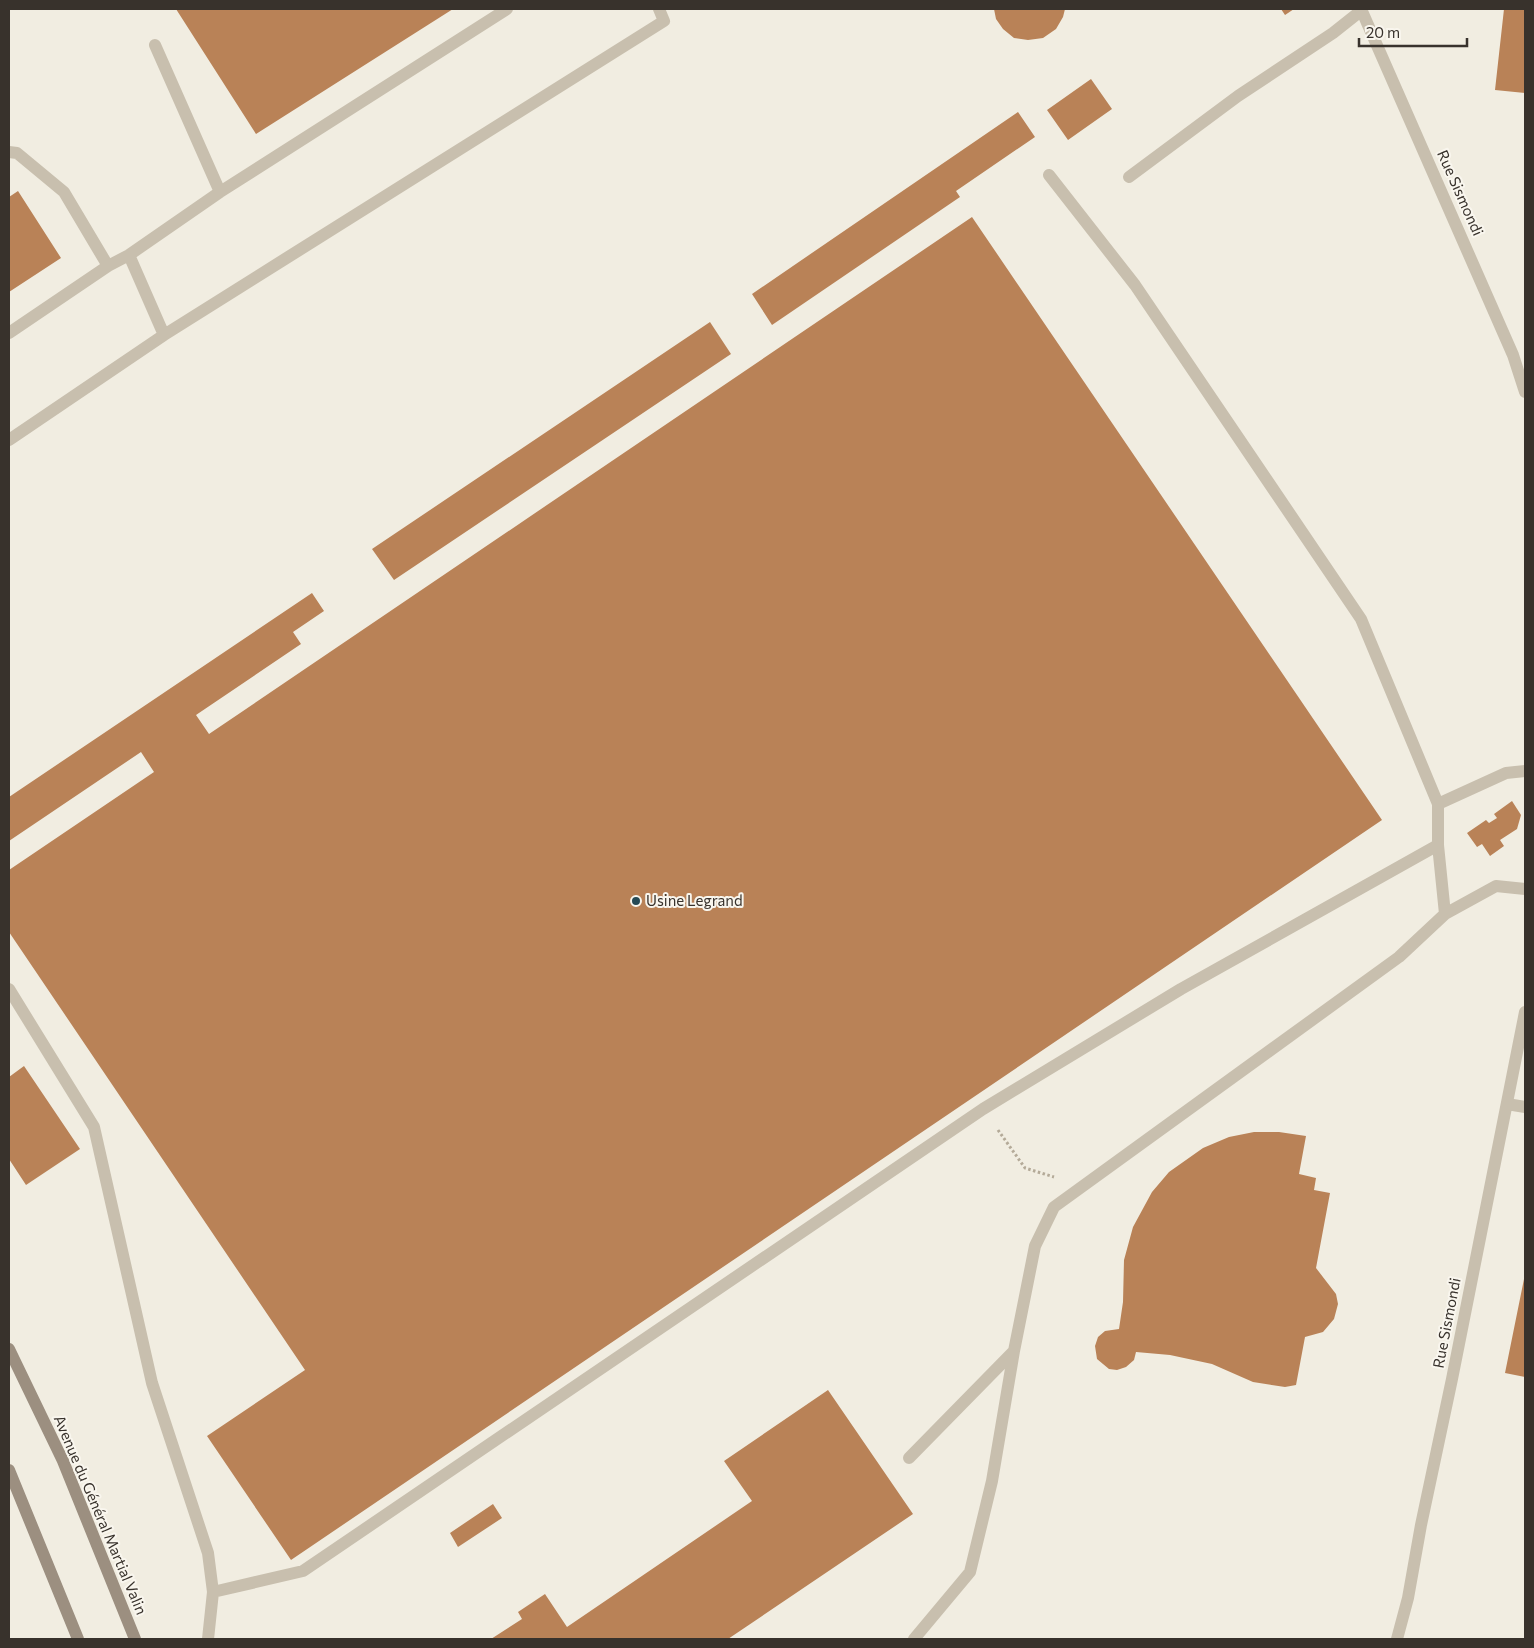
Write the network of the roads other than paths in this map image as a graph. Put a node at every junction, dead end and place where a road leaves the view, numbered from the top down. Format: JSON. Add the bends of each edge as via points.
{"nodes":[{"id":1,"x":507,"y":9,"type":"edge"},
{"id":2,"x":659,"y":9,"type":"edge"},
{"id":3,"x":1362,"y":9,"type":"edge"},
{"id":4,"x":155,"y":45,"type":"dead end"},
{"id":5,"x":9,"y":152,"type":"edge"},
{"id":6,"x":1049,"y":175,"type":"dead end"},
{"id":7,"x":1129,"y":177,"type":"dead end"},
{"id":8,"x":220,"y":192,"type":"junction"},
{"id":9,"x":129,"y":255,"type":"junction"},
{"id":10,"x":108,"y":266,"type":"junction"},
{"id":11,"x":9,"y":333,"type":"edge"},
{"id":12,"x":164,"y":336,"type":"junction"},
{"id":13,"x":1525,"y":392,"type":"edge"},
{"id":14,"x":9,"y":440,"type":"edge"},
{"id":15,"x":1525,"y":771,"type":"edge"},
{"id":16,"x":1438,"y":804,"type":"junction"},
{"id":17,"x":1438,"y":844,"type":"junction"},
{"id":18,"x":1525,"y":889,"type":"edge"},
{"id":19,"x":1445,"y":914,"type":"junction"},
{"id":20,"x":9,"y":990,"type":"edge"},
{"id":21,"x":1525,"y":1012,"type":"edge"},
{"id":22,"x":1507,"y":1104,"type":"junction"},
{"id":23,"x":1525,"y":1107,"type":"edge"},
{"id":24,"x":9,"y":1349,"type":"edge"},
{"id":25,"x":1014,"y":1351,"type":"junction"},
{"id":26,"x":909,"y":1458,"type":"dead end"},
{"id":27,"x":9,"y":1470,"type":"edge"},
{"id":28,"x":213,"y":1592,"type":"junction"},
{"id":29,"x":78,"y":1639,"type":"edge"},
{"id":30,"x":135,"y":1639,"type":"edge"},
{"id":31,"x":208,"y":1639,"type":"edge"},
{"id":32,"x":914,"y":1639,"type":"edge"},
{"id":33,"x":1397,"y":1639,"type":"edge"}],
"edges":[{"from":1,"to":8,"type":"street"},
{"from":2,"to":12,"type":"street","via":[[664,21]]},
{"from":3,"to":7,"type":"street","via":[[1333,33],[1238,96]]},
{"from":3,"to":13,"type":"street","name":"Rue Sismondi","via":[[1513,355]]},
{"from":4,"to":8,"type":"street"},
{"from":5,"to":10,"type":"street","via":[[17,154],[64,192]]},
{"from":6,"to":16,"type":"street","via":[[1135,285],[1361,619]]},
{"from":8,"to":9,"type":"street"},
{"from":9,"to":10,"type":"street"},
{"from":9,"to":12,"type":"street"},
{"from":10,"to":11,"type":"street"},
{"from":12,"to":14,"type":"street"},
{"from":15,"to":16,"type":"street","via":[[1506,773]]},
{"from":16,"to":17,"type":"street"},
{"from":17,"to":19,"type":"street"},
{"from":17,"to":28,"type":"street","via":[[1181,989],[983,1109],[303,1571]]},
{"from":18,"to":19,"type":"street","via":[[1496,886]]},
{"from":19,"to":25,"type":"street","via":[[1399,957],[1054,1207],[1035,1246]]},
{"from":20,"to":28,"type":"street","via":[[94,1127],[152,1384],[208,1553]]},
{"from":21,"to":22,"type":"street","name":"Rue Sismondi"},
{"from":22,"to":23,"type":"street"},
{"from":22,"to":33,"type":"street","name":"Rue Sismondi","via":[[1408,1598]]},
{"from":24,"to":30,"type":"main road","name":"Avenue du Général Martial Valin","via":[[63,1461]]},
{"from":25,"to":26,"type":"street"},
{"from":25,"to":32,"type":"street","via":[[992,1481],[970,1572]]},
{"from":27,"to":29,"type":"main road"},
{"from":28,"to":31,"type":"street"}]}
